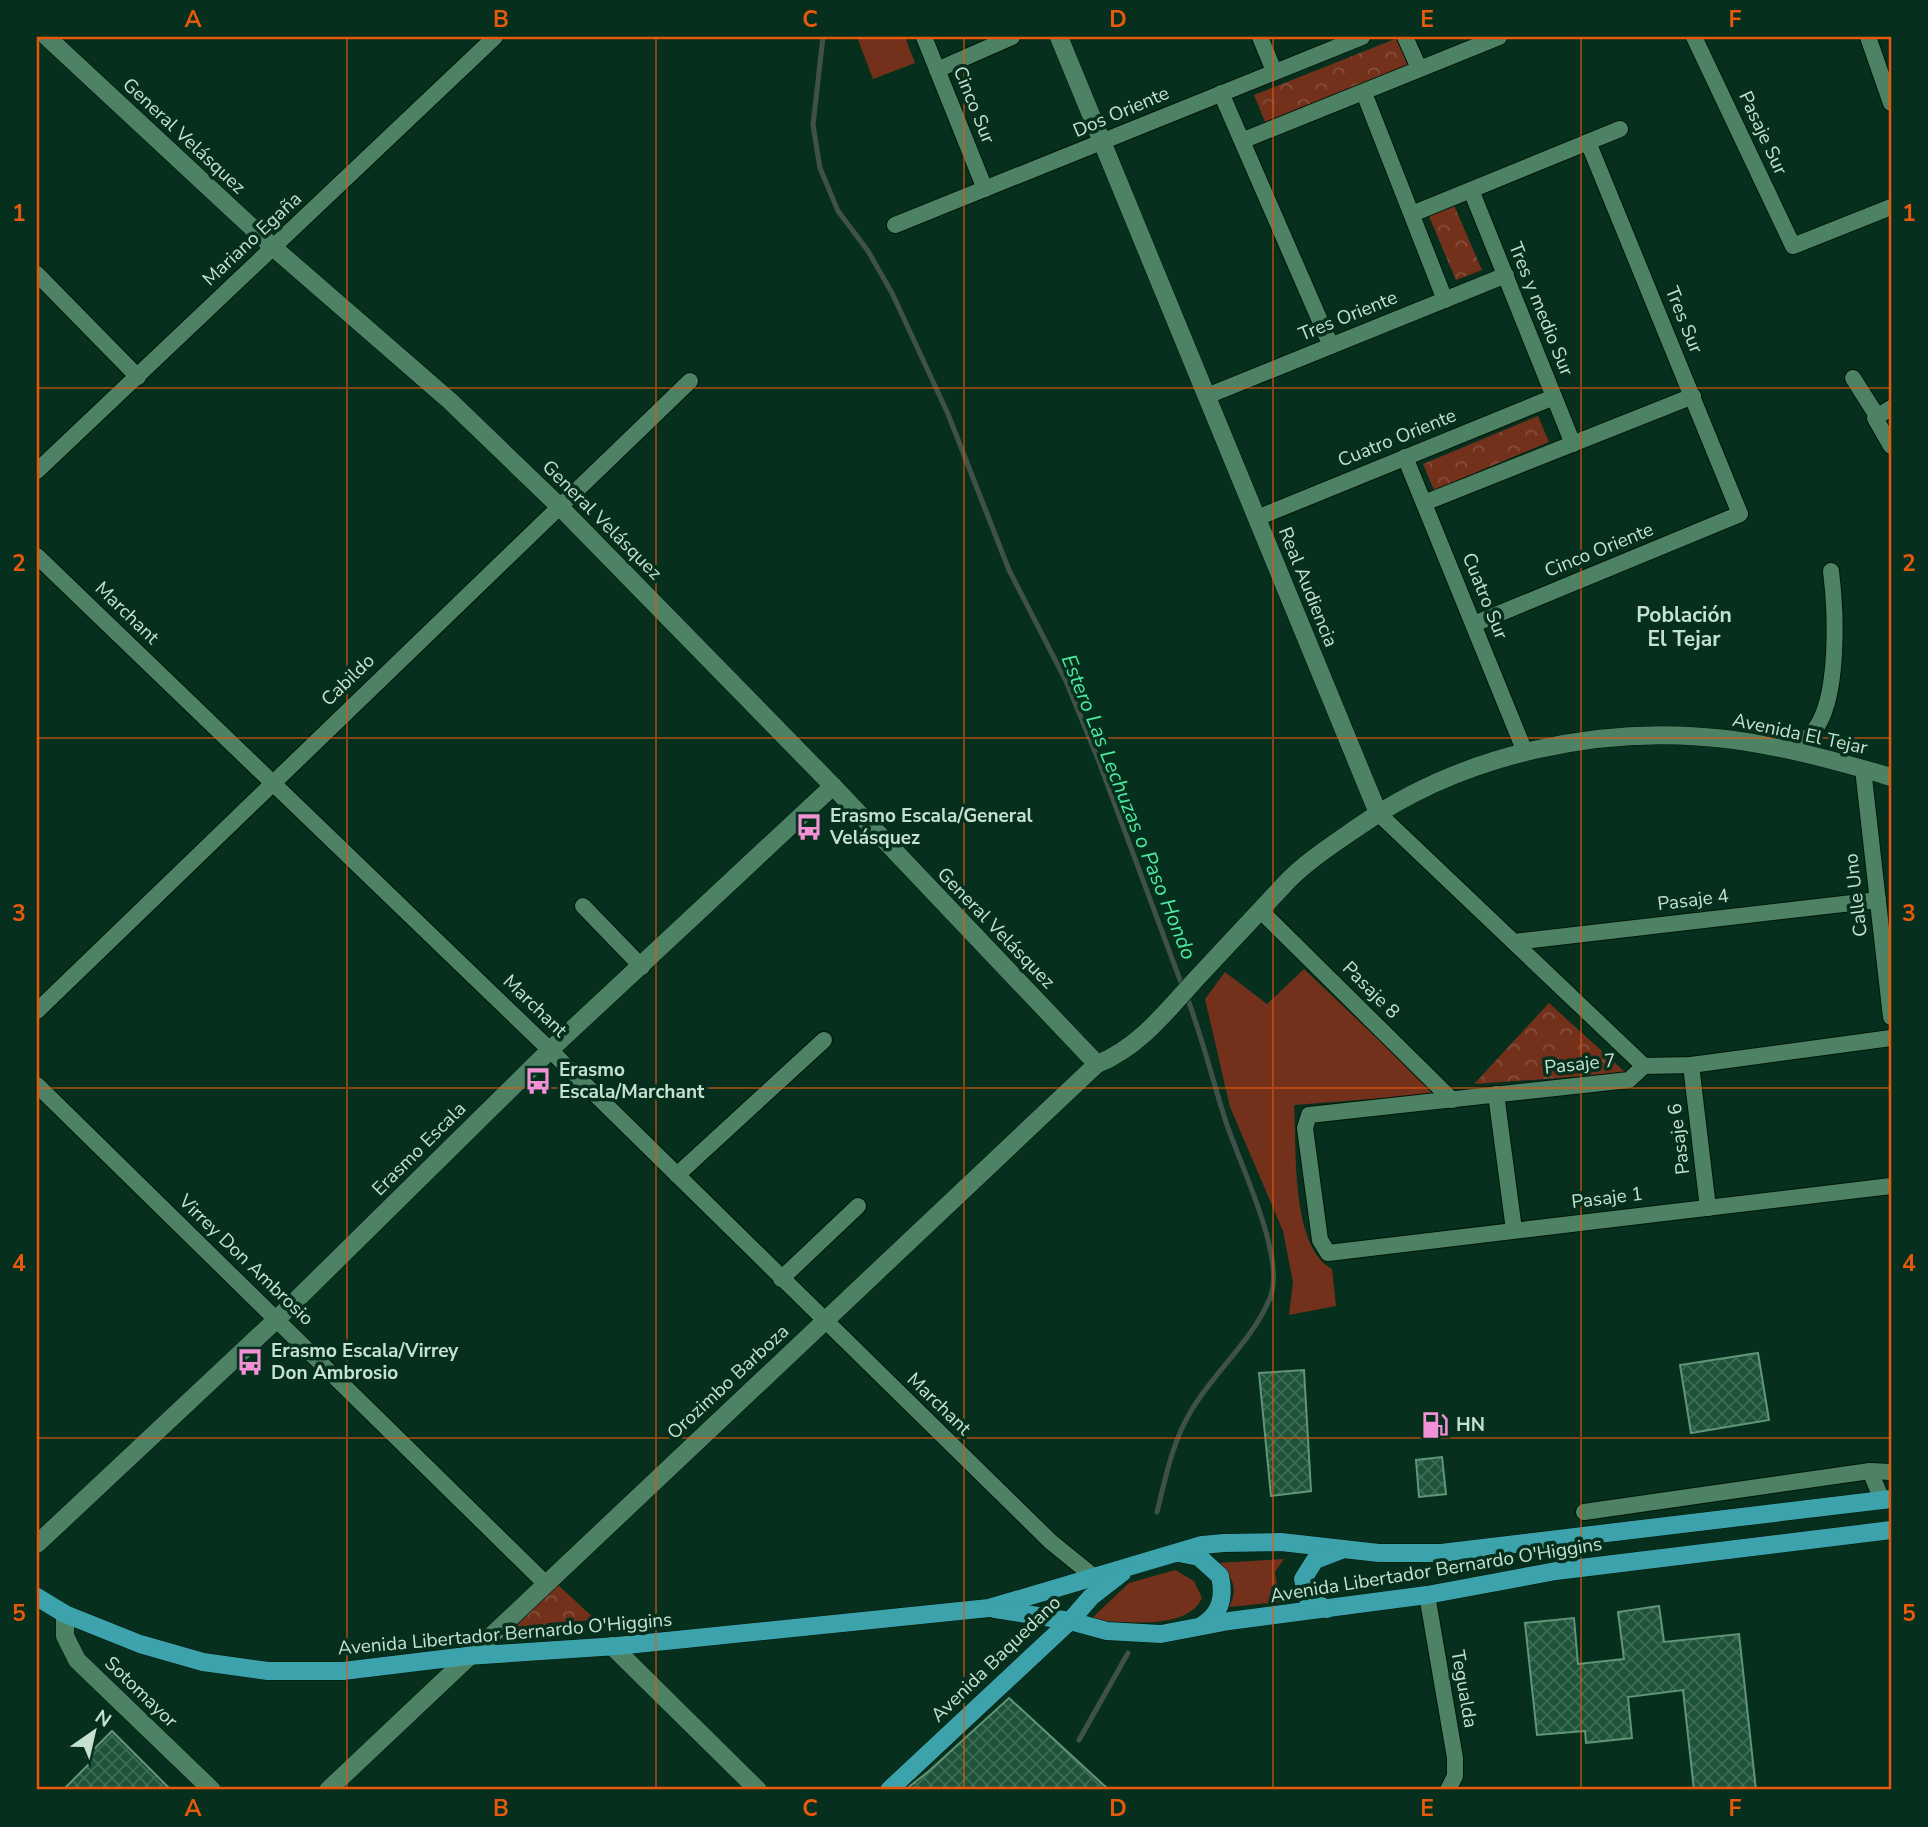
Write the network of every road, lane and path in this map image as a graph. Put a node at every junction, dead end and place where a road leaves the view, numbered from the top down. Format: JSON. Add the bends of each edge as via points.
{"nodes":[{"id":1,"x":47,"y":37,"type":"edge"},
{"id":2,"x":495,"y":37,"type":"edge"},
{"id":3,"x":923,"y":37,"type":"edge"},
{"id":4,"x":1012,"y":37,"type":"edge"},
{"id":5,"x":1059,"y":37,"type":"edge"},
{"id":6,"x":1260,"y":37,"type":"edge"},
{"id":7,"x":1362,"y":37,"type":"edge"},
{"id":8,"x":1405,"y":37,"type":"edge"},
{"id":9,"x":1499,"y":37,"type":"edge"},
{"id":10,"x":1694,"y":37,"type":"edge"},
{"id":11,"x":1868,"y":37,"type":"edge"},
{"id":12,"x":1419,"y":68,"type":"junction"},
{"id":13,"x":937,"y":70,"type":"junction"},
{"id":14,"x":1275,"y":71,"type":"junction"},
{"id":15,"x":1221,"y":93,"type":"junction"},
{"id":16,"x":1364,"y":93,"type":"junction"},
{"id":17,"x":1891,"y":103,"type":"edge"},
{"id":18,"x":1620,"y":129,"type":"dead end"},
{"id":19,"x":1244,"y":140,"type":"junction"},
{"id":20,"x":1588,"y":142,"type":"junction"},
{"id":21,"x":1103,"y":143,"type":"junction"},
{"id":22,"x":985,"y":189,"type":"junction"},
{"id":23,"x":1471,"y":190,"type":"junction"},
{"id":24,"x":1891,"y":207,"type":"edge"},
{"id":25,"x":1412,"y":214,"type":"junction"},
{"id":26,"x":895,"y":225,"type":"dead end"},
{"id":27,"x":274,"y":248,"type":"junction"},
{"id":28,"x":37,"y":274,"type":"edge"},
{"id":29,"x":1506,"y":275,"type":"junction"},
{"id":30,"x":1445,"y":300,"type":"junction"},
{"id":31,"x":1331,"y":346,"type":"junction"},
{"id":32,"x":138,"y":377,"type":"junction"},
{"id":33,"x":1853,"y":378,"type":"dead end"},
{"id":34,"x":690,"y":381,"type":"dead end"},
{"id":35,"x":1207,"y":396,"type":"junction"},
{"id":36,"x":1693,"y":396,"type":"junction"},
{"id":37,"x":1554,"y":397,"type":"junction"},
{"id":38,"x":1881,"y":414,"type":"edge"},
{"id":39,"x":1573,"y":444,"type":"junction"},
{"id":40,"x":1891,"y":446,"type":"edge"},
{"id":41,"x":1405,"y":457,"type":"junction"},
{"id":42,"x":37,"y":471,"type":"edge"},
{"id":43,"x":1424,"y":503,"type":"junction"},
{"id":44,"x":560,"y":507,"type":"junction"},
{"id":45,"x":1740,"y":514,"type":"joint"},
{"id":46,"x":1257,"y":518,"type":"junction"},
{"id":47,"x":37,"y":556,"type":"edge"},
{"id":48,"x":1831,"y":571,"type":"dead end"},
{"id":49,"x":1474,"y":624,"type":"junction"},
{"id":50,"x":1792,"y":750,"type":"junction"},
{"id":51,"x":1525,"y":752,"type":"junction"},
{"id":52,"x":1863,"y":769,"type":"junction"},
{"id":53,"x":1891,"y":777,"type":"edge"},
{"id":54,"x":272,"y":782,"type":"junction"},
{"id":55,"x":833,"y":786,"type":"junction"},
{"id":56,"x":1378,"y":813,"type":"junction"},
{"id":57,"x":1878,"y":900,"type":"junction"},
{"id":58,"x":583,"y":906,"type":"dead end"},
{"id":59,"x":1260,"y":910,"type":"junction"},
{"id":60,"x":1514,"y":942,"type":"junction"},
{"id":61,"x":642,"y":967,"type":"junction"},
{"id":62,"x":37,"y":1011,"type":"edge"},
{"id":63,"x":1164,"y":1013,"type":"joint"},
{"id":64,"x":1891,"y":1017,"type":"edge"},
{"id":65,"x":1891,"y":1038,"type":"edge"},
{"id":66,"x":824,"y":1040,"type":"dead end"},
{"id":67,"x":551,"y":1050,"type":"junction"},
{"id":68,"x":1097,"y":1064,"type":"junction"},
{"id":69,"x":1691,"y":1065,"type":"junction"},
{"id":70,"x":1643,"y":1066,"type":"junction"},
{"id":71,"x":37,"y":1085,"type":"edge"},
{"id":72,"x":1496,"y":1094,"type":"junction"},
{"id":73,"x":1452,"y":1100,"type":"junction"},
{"id":74,"x":677,"y":1175,"type":"junction"},
{"id":75,"x":1891,"y":1186,"type":"edge"},
{"id":76,"x":858,"y":1206,"type":"dead end"},
{"id":77,"x":1708,"y":1208,"type":"junction"},
{"id":78,"x":1514,"y":1230,"type":"junction"},
{"id":79,"x":1328,"y":1253,"type":"joint"},
{"id":80,"x":781,"y":1279,"type":"junction"},
{"id":81,"x":276,"y":1319,"type":"junction"},
{"id":82,"x":824,"y":1321,"type":"junction"},
{"id":83,"x":1870,"y":1471,"type":"junction"},
{"id":84,"x":1891,"y":1472,"type":"edge"},
{"id":85,"x":1887,"y":1499,"type":"edge"},
{"id":86,"x":1618,"y":1508,"type":"junction"},
{"id":87,"x":1584,"y":1512,"type":"dead end"},
{"id":88,"x":1891,"y":1530,"type":"edge"},
{"id":89,"x":1616,"y":1531,"type":"junction"},
{"id":90,"x":37,"y":1544,"type":"edge"},
{"id":91,"x":1343,"y":1549,"type":"junction"},
{"id":92,"x":1176,"y":1553,"type":"junction"},
{"id":93,"x":1138,"y":1565,"type":"junction"},
{"id":94,"x":1093,"y":1576,"type":"junction"},
{"id":95,"x":545,"y":1583,"type":"junction"},
{"id":96,"x":1427,"y":1595,"type":"junction"},
{"id":97,"x":37,"y":1597,"type":"edge"},
{"id":98,"x":989,"y":1608,"type":"junction"},
{"id":99,"x":1327,"y":1609,"type":"junction"},
{"id":100,"x":65,"y":1614,"type":"junction"},
{"id":101,"x":1070,"y":1621,"type":"junction"},
{"id":102,"x":1200,"y":1626,"type":"junction"},
{"id":103,"x":612,"y":1646,"type":"junction"},
{"id":104,"x":467,"y":1656,"type":"junction"},
{"id":105,"x":212,"y":1790,"type":"edge"},
{"id":106,"x":328,"y":1790,"type":"edge"},
{"id":107,"x":758,"y":1790,"type":"edge"},
{"id":108,"x":889,"y":1790,"type":"edge"},
{"id":109,"x":1448,"y":1790,"type":"edge"}],
"edges":[{"from":1,"to":27,"type":"street","name":"General Velásquez"},
{"from":2,"to":27,"type":"street","name":"Mariano Egaña"},
{"from":3,"to":13,"type":"street","name":"Cinco Sur"},
{"from":4,"to":13,"type":"street"},
{"from":5,"to":21,"type":"street","name":"Real Audiencia"},
{"from":6,"to":14,"type":"street"},
{"from":7,"to":14,"type":"street","name":"Dos Oriente"},
{"from":8,"to":12,"type":"street"},
{"from":9,"to":12,"type":"street"},
{"from":10,"to":24,"type":"street","name":"Pasaje Sur","via":[[1794,247]]},
{"from":11,"to":17,"type":"street"},
{"from":12,"to":16,"type":"street"},
{"from":13,"to":22,"type":"street","name":"Cinco Sur"},
{"from":14,"to":15,"type":"street","name":"Dos Oriente"},
{"from":15,"to":19,"type":"street"},
{"from":15,"to":21,"type":"street","name":"Dos Oriente"},
{"from":16,"to":19,"type":"street"},
{"from":16,"to":25,"type":"street"},
{"from":18,"to":20,"type":"street"},
{"from":19,"to":31,"type":"street"},
{"from":20,"to":23,"type":"street"},
{"from":20,"to":36,"type":"street","name":"Tres Sur"},
{"from":21,"to":22,"type":"street","name":"Dos Oriente"},
{"from":21,"to":35,"type":"street","name":"Real Audiencia"},
{"from":22,"to":26,"type":"street","name":"Dos Oriente"},
{"from":23,"to":25,"type":"street"},
{"from":23,"to":29,"type":"street","name":"Tres y medio Sur"},
{"from":25,"to":30,"type":"street"},
{"from":27,"to":32,"type":"street","name":"Mariano Egaña"},
{"from":27,"to":44,"type":"street","name":"General Velásquez","via":[[450,401]]},
{"from":28,"to":32,"type":"street"},
{"from":29,"to":30,"type":"street","name":"Tres Oriente"},
{"from":29,"to":37,"type":"street","name":"Tres y medio Sur"},
{"from":30,"to":31,"type":"street","name":"Tres Oriente"},
{"from":31,"to":35,"type":"street","name":"Tres Oriente"},
{"from":32,"to":42,"type":"street","name":"Mariano Egaña"},
{"from":33,"to":38,"type":"street"},
{"from":34,"to":44,"type":"street","name":"Cabildo"},
{"from":35,"to":46,"type":"street","name":"Real Audiencia"},
{"from":36,"to":39,"type":"street"},
{"from":36,"to":45,"type":"street","name":"Tres Sur"},
{"from":37,"to":39,"type":"street","name":"Tres y medio Sur"},
{"from":37,"to":41,"type":"street","name":"Cuatro Oriente"},
{"from":38,"to":40,"type":"street"},
{"from":39,"to":43,"type":"street"},
{"from":41,"to":43,"type":"street","name":"Cuatro Sur"},
{"from":41,"to":46,"type":"street","name":"Cuatro Oriente"},
{"from":43,"to":49,"type":"street","name":"Cuatro Sur"},
{"from":44,"to":54,"type":"street","name":"Cabildo"},
{"from":44,"to":55,"type":"street","name":"General Velásquez"},
{"from":45,"to":49,"type":"street","name":"Cinco Oriente"},
{"from":46,"to":56,"type":"street","name":"Real Audiencia"},
{"from":47,"to":54,"type":"street","name":"Marchant"},
{"from":48,"to":50,"type":"street","via":[[1836,617],[1827,702],[1814,732]]},
{"from":49,"to":51,"type":"street","name":"Cuatro Sur"},
{"from":50,"to":51,"type":"street","name":"Avenida El Tejar","via":[[1725,739],[1656,735],[1590,740]]},
{"from":50,"to":52,"type":"street","name":"Avenida El Tejar"},
{"from":51,"to":56,"type":"street","name":"Avenida El Tejar","via":[[1458,774]]},
{"from":52,"to":53,"type":"street","name":"Avenida El Tejar"},
{"from":52,"to":57,"type":"street","name":"Calle Uno"},
{"from":54,"to":62,"type":"street","name":"Cabildo"},
{"from":54,"to":67,"type":"street","name":"Marchant"},
{"from":55,"to":61,"type":"street","name":"Erasmo Escala"},
{"from":55,"to":68,"type":"street","name":"General Velásquez"},
{"from":56,"to":59,"type":"street","name":"Avenida El Tejar","via":[[1289,879]]},
{"from":56,"to":60,"type":"street","name":"Real Audiencia"},
{"from":57,"to":60,"type":"street","name":"Pasaje 4"},
{"from":57,"to":64,"type":"street","name":"Calle Uno"},
{"from":58,"to":61,"type":"street"},
{"from":59,"to":63,"type":"street","name":"Avenida El Tejar"},
{"from":59,"to":73,"type":"street","name":"Pasaje 8"},
{"from":60,"to":70,"type":"street","name":"Real Audiencia"},
{"from":61,"to":67,"type":"street","name":"Erasmo Escala"},
{"from":63,"to":68,"type":"street","name":"Orozimbo Barboza","via":[[1122,1053]]},
{"from":65,"to":69,"type":"street","name":"Pasaje 7"},
{"from":66,"to":74,"type":"street"},
{"from":67,"to":74,"type":"street","name":"Marchant"},
{"from":67,"to":81,"type":"street","name":"Erasmo Escala"},
{"from":68,"to":82,"type":"street","name":"Orozimbo Barboza"},
{"from":69,"to":70,"type":"street","name":"Pasaje 7"},
{"from":69,"to":77,"type":"street","name":"Pasaje 6"},
{"from":70,"to":72,"type":"street","name":"Pasaje 7","via":[[1629,1080]]},
{"from":71,"to":81,"type":"street","name":"Virrey Don Ambrosio"},
{"from":72,"to":73,"type":"street","name":"Pasaje 7"},
{"from":72,"to":78,"type":"street"},
{"from":73,"to":79,"type":"street","name":"Pasaje 7","via":[[1310,1115],[1304,1128],[1320,1240]]},
{"from":74,"to":80,"type":"street","name":"Marchant"},
{"from":75,"to":77,"type":"street","name":"Pasaje 1"},
{"from":76,"to":80,"type":"street"},
{"from":77,"to":78,"type":"street","name":"Pasaje 1"},
{"from":78,"to":79,"type":"street","name":"Pasaje 1"},
{"from":80,"to":82,"type":"street","name":"Marchant"},
{"from":81,"to":90,"type":"street","name":"Erasmo Escala"},
{"from":81,"to":95,"type":"street","name":"Virrey Don Ambrosio"},
{"from":82,"to":94,"type":"street","name":"Marchant","via":[[1051,1542]]},
{"from":82,"to":95,"type":"street","name":"Orozimbo Barboza"},
{"from":83,"to":84,"type":"street","name":"Avenida Libertador Bernardo O'Higgins"},
{"from":83,"to":85,"type":"street","name":"Avenida Libertador Bernardo O'Higgins"},
{"from":83,"to":86,"type":"street","name":"Avenida Libertador Bernardo O'Higgins"},
{"from":85,"to":89,"type":"main road","name":"Avenida Libertador Bernardo O'Higgins"},
{"from":86,"to":87,"type":"street","name":"Avenida Libertador Bernardo O'Higgins"},
{"from":86,"to":89,"type":"street","name":"Avenida Libertador Bernardo O'Higgins"},
{"from":88,"to":96,"type":"main road","name":"Avenida Libertador Bernardo O'Higgins","via":[[1556,1571]]},
{"from":89,"to":91,"type":"main road","name":"Avenida Libertador Bernardo O'Higgins","via":[[1441,1553]]},
{"from":91,"to":92,"type":"main road","name":"Avenida Libertador Bernardo O'Higgins","via":[[1241,1542],[1202,1545]]},
{"from":91,"to":99,"type":"main road","via":[[1315,1560],[1305,1571],[1308,1599]]},
{"from":92,"to":93,"type":"main road","name":"Avenida Libertador Bernardo O'Higgins"},
{"from":92,"to":102,"type":"main road","via":[[1199,1557],[1220,1576],[1221,1602],[1214,1616]]},
{"from":93,"to":94,"type":"main road","name":"Avenida Libertador Bernardo O'Higgins"},
{"from":93,"to":101,"type":"main road","name":"Avenida Baquedano","via":[[1098,1591]]},
{"from":94,"to":98,"type":"main road","name":"Avenida Libertador Bernardo O'Higgins"},
{"from":95,"to":104,"type":"street","name":"Orozimbo Barboza"},
{"from":96,"to":99,"type":"main road","name":"Avenida Libertador Bernardo O'Higgins"},
{"from":96,"to":109,"type":"street","name":"Tegualda","via":[[1455,1758],[1455,1776]]},
{"from":97,"to":100,"type":"main road","name":"Avenida Libertador Bernardo O'Higgins"},
{"from":98,"to":101,"type":"main road","name":"Avenida Libertador Bernardo O'Higgins"},
{"from":98,"to":103,"type":"main road","name":"Avenida Libertador Bernardo O'Higgins"},
{"from":99,"to":102,"type":"main road","name":"Avenida Libertador Bernardo O'Higgins"},
{"from":100,"to":104,"type":"main road","name":"Avenida Libertador Bernardo O'Higgins","via":[[140,1644],[203,1662],[268,1671],[343,1671]]},
{"from":100,"to":105,"type":"street","name":"Sotomayor","via":[[65,1636],[78,1660]]},
{"from":101,"to":102,"type":"main road","name":"Avenida Libertador Bernardo O'Higgins","via":[[1130,1633],[1161,1634]]},
{"from":101,"to":108,"type":"main road","name":"Avenida Baquedano"},
{"from":103,"to":104,"type":"main road","name":"Avenida Libertador Bernardo O'Higgins"},
{"from":103,"to":107,"type":"street"},
{"from":104,"to":106,"type":"street","name":"Orozimbo Barboza"}]}
